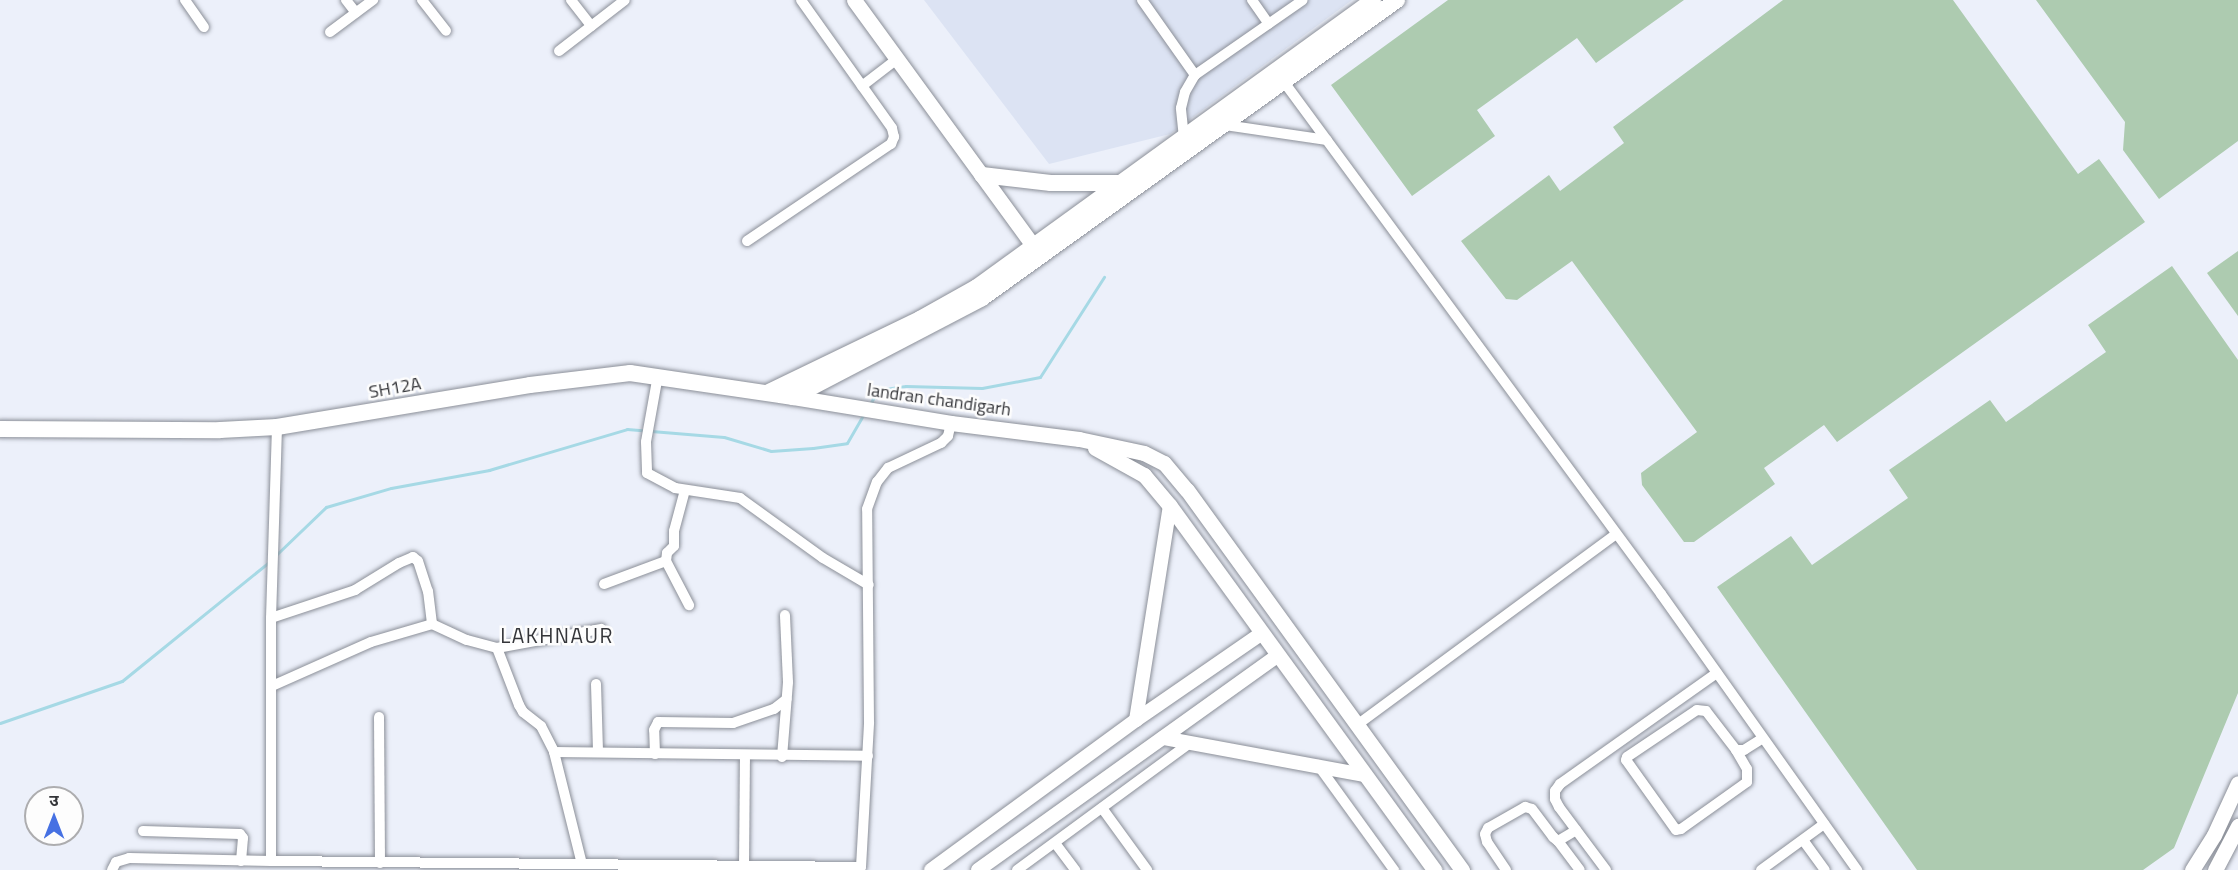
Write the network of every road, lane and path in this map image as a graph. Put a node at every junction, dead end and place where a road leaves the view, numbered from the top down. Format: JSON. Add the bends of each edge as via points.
{"nodes":[{"id":1,"x":346,"y":0,"type":"edge"},
{"id":2,"x":373,"y":0,"type":"edge"},
{"id":3,"x":422,"y":0,"type":"edge"},
{"id":4,"x":571,"y":0,"type":"edge"},
{"id":5,"x":625,"y":0,"type":"edge"},
{"id":6,"x":801,"y":0,"type":"edge"},
{"id":7,"x":854,"y":0,"type":"edge"},
{"id":8,"x":1142,"y":0,"type":"edge"},
{"id":9,"x":1252,"y":0,"type":"edge"},
{"id":10,"x":1303,"y":0,"type":"edge"},
{"id":11,"x":1373,"y":0,"type":"edge"},
{"id":12,"x":1397,"y":0,"type":"edge"},
{"id":13,"x":190,"y":2,"type":"edge"},
{"id":14,"x":356,"y":13,"type":"junction"},
{"id":15,"x":1269,"y":24,"type":"junction"},
{"id":16,"x":591,"y":26,"type":"junction"},
{"id":17,"x":204,"y":27,"type":"dead end"},
{"id":18,"x":446,"y":31,"type":"dead end"},
{"id":19,"x":330,"y":32,"type":"dead end"},
{"id":20,"x":559,"y":51,"type":"dead end"},
{"id":21,"x":897,"y":59,"type":"junction"},
{"id":22,"x":1195,"y":75,"type":"junction"},
{"id":23,"x":1280,"y":77,"type":"junction"},
{"id":24,"x":862,"y":86,"type":"junction"},
{"id":25,"x":1225,"y":125,"type":"junction"},
{"id":26,"x":1184,"y":138,"type":"junction"},
{"id":27,"x":1327,"y":140,"type":"junction"},
{"id":28,"x":982,"y":175,"type":"junction"},
{"id":29,"x":1121,"y":183,"type":"junction"},
{"id":30,"x":747,"y":241,"type":"dead end"},
{"id":31,"x":1038,"y":252,"type":"junction"},
{"id":32,"x":658,"y":375,"type":"junction"},
{"id":33,"x":769,"y":392,"type":"junction"},
{"id":34,"x":793,"y":397,"type":"junction"},
{"id":35,"x":951,"y":423,"type":"junction"},
{"id":36,"x":277,"y":427,"type":"junction"},
{"id":37,"x":0,"y":429,"type":"edge"},
{"id":38,"x":1079,"y":439,"type":"junction"},
{"id":39,"x":685,"y":490,"type":"junction"},
{"id":40,"x":1170,"y":506,"type":"junction"},
{"id":41,"x":1616,"y":534,"type":"junction"},
{"id":42,"x":666,"y":561,"type":"junction"},
{"id":43,"x":604,"y":585,"type":"dead end"},
{"id":44,"x":869,"y":585,"type":"junction"},
{"id":45,"x":689,"y":605,"type":"dead end"},
{"id":46,"x":784,"y":615,"type":"dead end"},
{"id":47,"x":271,"y":618,"type":"junction"},
{"id":48,"x":432,"y":624,"type":"junction"},
{"id":49,"x":601,"y":629,"type":"dead end"},
{"id":50,"x":1262,"y":633,"type":"junction"},
{"id":51,"x":496,"y":648,"type":"junction"},
{"id":52,"x":1278,"y":655,"type":"junction"},
{"id":53,"x":1717,"y":673,"type":"junction"},
{"id":54,"x":596,"y":684,"type":"dead end"},
{"id":55,"x":272,"y":686,"type":"junction"},
{"id":56,"x":787,"y":699,"type":"junction"},
{"id":57,"x":379,"y":717,"type":"dead end"},
{"id":58,"x":1136,"y":720,"type":"junction"},
{"id":59,"x":1357,"y":725,"type":"junction"},
{"id":60,"x":1163,"y":738,"type":"junction"},
{"id":61,"x":1763,"y":738,"type":"junction"},
{"id":62,"x":1191,"y":742,"type":"junction"},
{"id":63,"x":1736,"y":750,"type":"junction"},
{"id":64,"x":554,"y":752,"type":"junction"},
{"id":65,"x":597,"y":752,"type":"junction"},
{"id":66,"x":655,"y":754,"type":"junction"},
{"id":67,"x":745,"y":756,"type":"junction"},
{"id":68,"x":868,"y":756,"type":"junction"},
{"id":69,"x":782,"y":757,"type":"junction"},
{"id":70,"x":1318,"y":765,"type":"junction"},
{"id":71,"x":1365,"y":775,"type":"junction"},
{"id":72,"x":2238,"y":783,"type":"edge"},
{"id":73,"x":1101,"y":808,"type":"junction"},
{"id":74,"x":1824,"y":824,"type":"junction"},
{"id":75,"x":2238,"y":826,"type":"edge"},
{"id":76,"x":1576,"y":830,"type":"junction"},
{"id":77,"x":143,"y":831,"type":"dead end"},
{"id":78,"x":1803,"y":840,"type":"junction"},
{"id":79,"x":1558,"y":841,"type":"junction"},
{"id":80,"x":1055,"y":843,"type":"junction"},
{"id":81,"x":241,"y":861,"type":"junction"},
{"id":82,"x":271,"y":861,"type":"junction"},
{"id":83,"x":582,"y":864,"type":"junction"},
{"id":84,"x":384,"y":865,"type":"edge"},
{"id":85,"x":744,"y":867,"type":"junction"},
{"id":86,"x":861,"y":869,"type":"edge"},
{"id":87,"x":112,"y":870,"type":"edge"},
{"id":88,"x":931,"y":870,"type":"edge"},
{"id":89,"x":978,"y":870,"type":"edge"},
{"id":90,"x":1017,"y":870,"type":"edge"},
{"id":91,"x":1075,"y":870,"type":"edge"},
{"id":92,"x":1147,"y":870,"type":"edge"},
{"id":93,"x":1394,"y":870,"type":"edge"},
{"id":94,"x":1434,"y":870,"type":"edge"},
{"id":95,"x":1462,"y":870,"type":"edge"},
{"id":96,"x":1506,"y":870,"type":"edge"},
{"id":97,"x":1580,"y":870,"type":"edge"},
{"id":98,"x":1606,"y":870,"type":"edge"},
{"id":99,"x":1761,"y":870,"type":"edge"},
{"id":100,"x":1825,"y":870,"type":"edge"},
{"id":101,"x":1857,"y":870,"type":"edge"},
{"id":102,"x":2192,"y":870,"type":"edge"},
{"id":103,"x":2215,"y":870,"type":"edge"}],
"edges":[{"from":1,"to":14,"type":"street"},
{"from":2,"to":14,"type":"street"},
{"from":3,"to":18,"type":"street"},
{"from":4,"to":16,"type":"street"},
{"from":5,"to":16,"type":"street"},
{"from":6,"to":24,"type":"street"},
{"from":7,"to":21,"type":"main road"},
{"from":8,"to":22,"type":"street"},
{"from":9,"to":15,"type":"street"},
{"from":10,"to":15,"type":"street"},
{"from":11,"to":23,"type":"main road"},
{"from":12,"to":23,"type":"main road"},
{"from":13,"to":17,"type":"street"},
{"from":14,"to":19,"type":"street"},
{"from":15,"to":22,"type":"street"},
{"from":16,"to":20,"type":"street"},
{"from":21,"to":24,"type":"street"},
{"from":21,"to":28,"type":"main road"},
{"from":22,"to":26,"type":"street","via":[[1181,108]]},
{"from":23,"to":25,"type":"main road"},
{"from":23,"to":26,"type":"main road"},
{"from":23,"to":27,"type":"street"},
{"from":24,"to":30,"type":"street","via":[[892,128],[893,141]]},
{"from":25,"to":27,"type":"street"},
{"from":25,"to":31,"type":"main road"},
{"from":26,"to":29,"type":"main road"},
{"from":27,"to":41,"type":"street"},
{"from":28,"to":29,"type":"main road","via":[[1051,183]]},
{"from":28,"to":31,"type":"main road"},
{"from":29,"to":31,"type":"main road"},
{"from":31,"to":33,"type":"main road","via":[[920,319]]},
{"from":31,"to":34,"type":"main road","via":[[972,304]]},
{"from":32,"to":33,"type":"main road","name":"SH12A","number":"SH12A"},
{"from":32,"to":36,"type":"main road","name":"SH12A","number":"SH12A","via":[[596,375]]},
{"from":32,"to":39,"type":"street","via":[[648,433],[647,472]]},
{"from":33,"to":34,"type":"main road","name":"SH12A","number":"SH12A"},
{"from":34,"to":35,"type":"main road","name":"landran chandigarh"},
{"from":35,"to":38,"type":"main road","name":"landran chandigarh"},
{"from":35,"to":44,"type":"street","via":[[948,436],[941,443],[888,468],[877,482],[867,509]]},
{"from":36,"to":37,"type":"main road","name":"SH12A","number":"SH12A"},
{"from":36,"to":47,"type":"street"},
{"from":38,"to":40,"type":"main road","via":[[1144,475]]},
{"from":38,"to":59,"type":"main road","name":"landran chandigarh","via":[[1144,453],[1164,463]]},
{"from":39,"to":42,"type":"street","via":[[674,546]]},
{"from":39,"to":44,"type":"street","via":[[740,498],[823,558]]},
{"from":40,"to":50,"type":"main road"},
{"from":40,"to":58,"type":"street"},
{"from":41,"to":53,"type":"street"},
{"from":41,"to":59,"type":"street"},
{"from":42,"to":43,"type":"street"},
{"from":42,"to":45,"type":"street"},
{"from":44,"to":68,"type":"street"},
{"from":46,"to":56,"type":"street"},
{"from":47,"to":48,"type":"street","via":[[355,590],[413,557],[428,591]]},
{"from":47,"to":55,"type":"street"},
{"from":48,"to":51,"type":"street"},
{"from":48,"to":55,"type":"street","via":[[370,642]]},
{"from":49,"to":51,"type":"street"},
{"from":50,"to":52,"type":"main road"},
{"from":50,"to":58,"type":"street"},
{"from":51,"to":64,"type":"street","via":[[519,705],[541,726]]},
{"from":52,"to":60,"type":"street"},
{"from":52,"to":71,"type":"main road"},
{"from":53,"to":61,"type":"street"},
{"from":53,"to":76,"type":"street","via":[[1560,784],[1555,799]]},
{"from":54,"to":65,"type":"street"},
{"from":55,"to":82,"type":"street"},
{"from":56,"to":66,"type":"street","via":[[774,709],[733,723],[657,722]]},
{"from":56,"to":69,"type":"street"},
{"from":57,"to":84,"type":"street"},
{"from":58,"to":88,"type":"street"},
{"from":59,"to":95,"type":"main road","name":"landran chandigarh"},
{"from":60,"to":62,"type":"street"},
{"from":60,"to":89,"type":"street"},
{"from":61,"to":63,"type":"street","via":[[1744,750]]},
{"from":61,"to":74,"type":"street"},
{"from":62,"to":70,"type":"street"},
{"from":62,"to":73,"type":"street"},
{"from":63,"to":63,"type":"street","via":[[1706,711],[1697,710],[1626,760],[1676,830],[1747,782],[1747,769]]},
{"from":64,"to":65,"type":"street"},
{"from":64,"to":83,"type":"street"},
{"from":65,"to":66,"type":"street"},
{"from":66,"to":67,"type":"street"},
{"from":67,"to":69,"type":"street"},
{"from":67,"to":85,"type":"street"},
{"from":68,"to":69,"type":"street"},
{"from":68,"to":86,"type":"street"},
{"from":70,"to":71,"type":"street"},
{"from":70,"to":93,"type":"street"},
{"from":71,"to":94,"type":"main road"},
{"from":72,"to":102,"type":"main road","via":[[2214,835]]},
{"from":73,"to":80,"type":"street"},
{"from":73,"to":92,"type":"street"},
{"from":74,"to":78,"type":"street"},
{"from":74,"to":101,"type":"street"},
{"from":75,"to":103,"type":"main road"},
{"from":76,"to":79,"type":"street"},
{"from":76,"to":98,"type":"street"},
{"from":77,"to":81,"type":"street","via":[[240,834]]},
{"from":78,"to":99,"type":"street"},
{"from":78,"to":100,"type":"street"},
{"from":79,"to":96,"type":"street","via":[[1532,809],[1525,807],[1488,828],[1485,834]]},
{"from":79,"to":97,"type":"street"},
{"from":80,"to":90,"type":"street"},
{"from":80,"to":91,"type":"street"},
{"from":81,"to":82,"type":"street"},
{"from":81,"to":87,"type":"street","via":[[129,858],[116,862]]},
{"from":82,"to":84,"type":"street"},
{"from":83,"to":84,"type":"street"},
{"from":83,"to":85,"type":"street"},
{"from":85,"to":86,"type":"street"}]}
